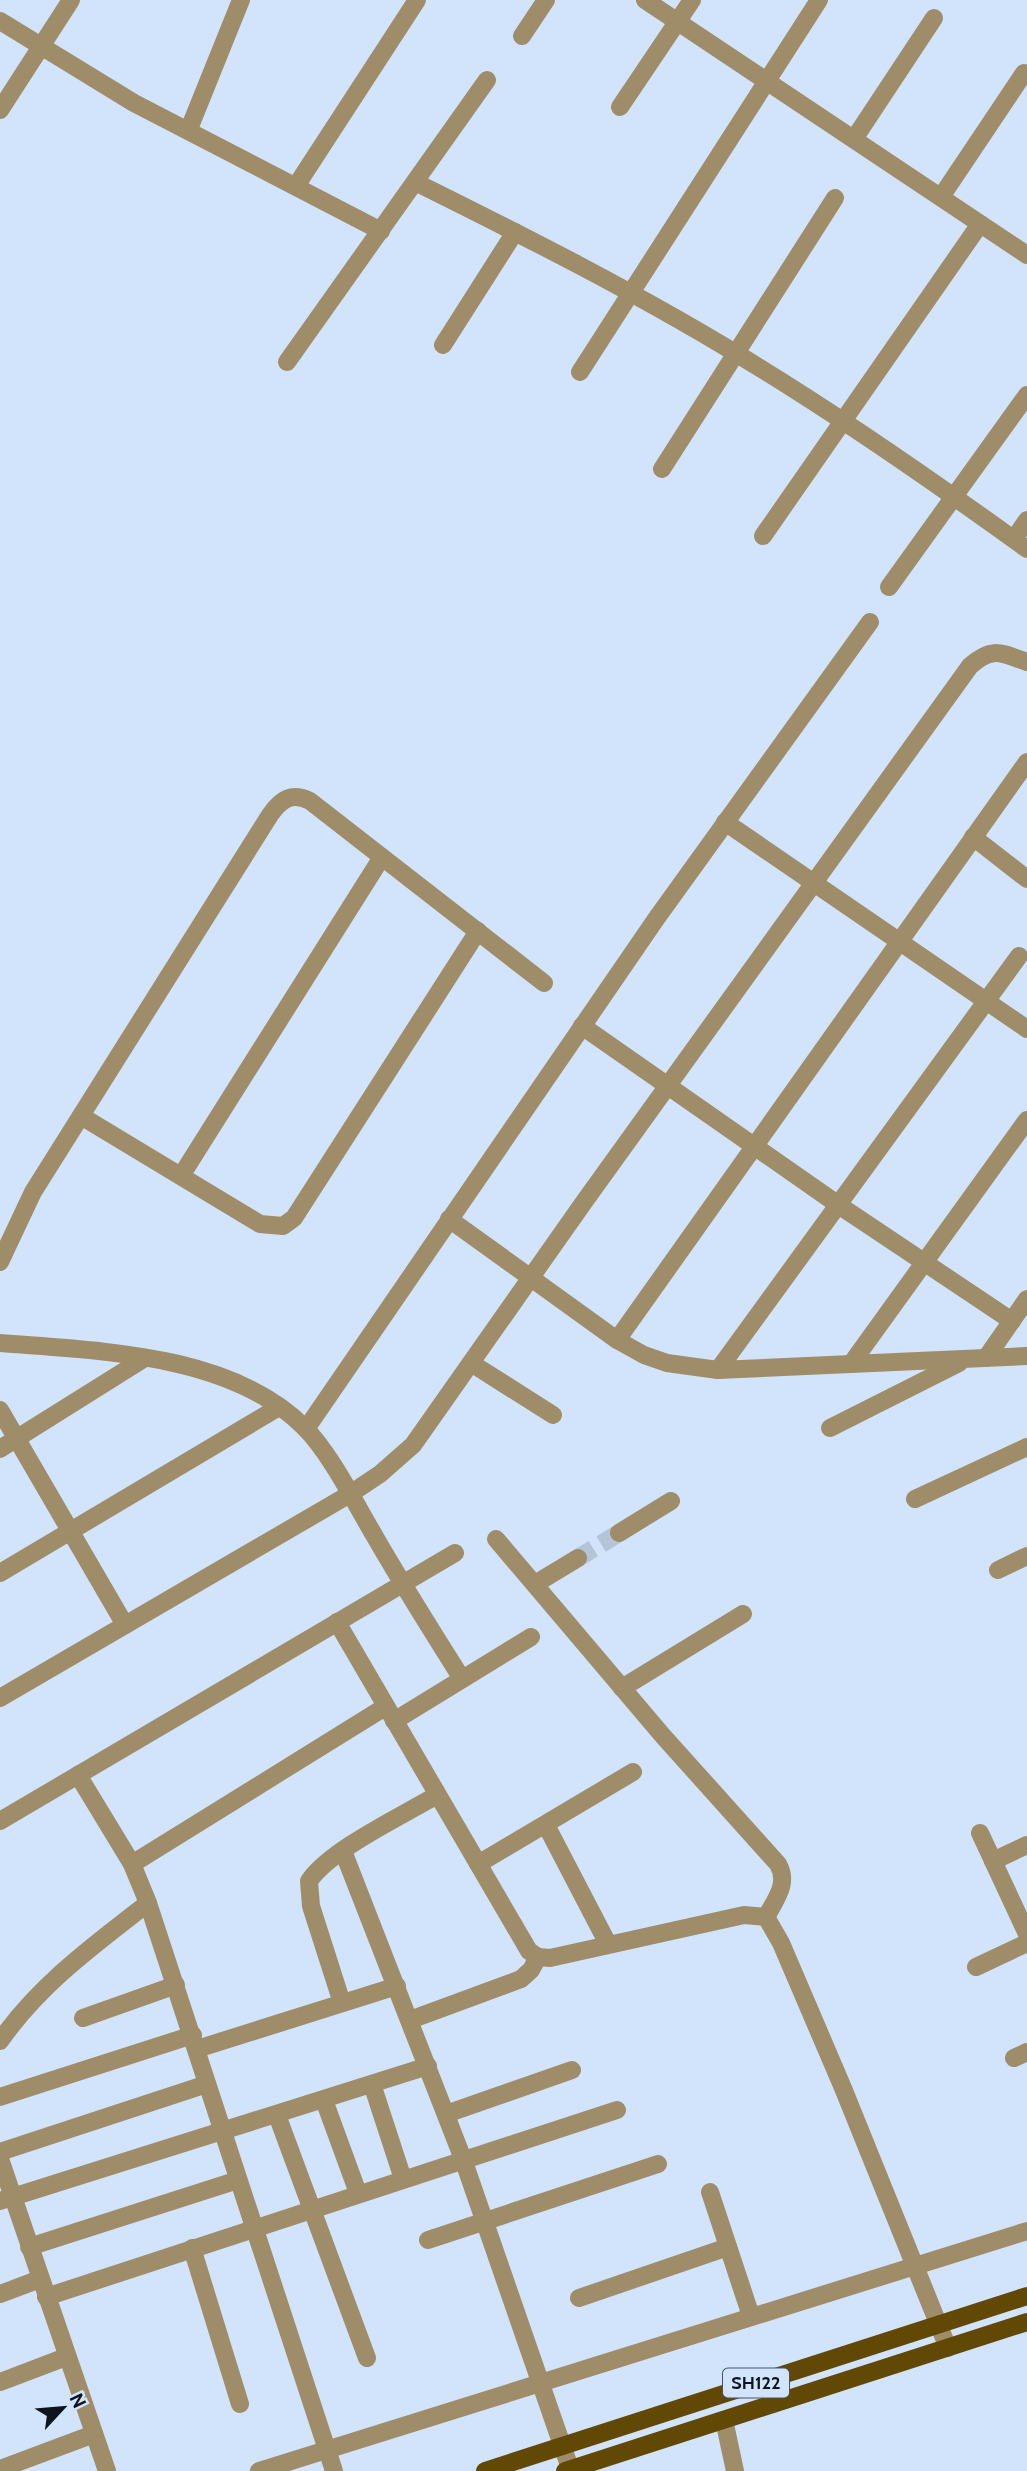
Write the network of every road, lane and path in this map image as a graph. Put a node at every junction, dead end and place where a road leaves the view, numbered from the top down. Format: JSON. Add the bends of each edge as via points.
{"nodes":[{"id":1,"x":71,"y":0,"type":"edge"},
{"id":2,"x":241,"y":0,"type":"edge"},
{"id":3,"x":417,"y":0,"type":"edge"},
{"id":4,"x":546,"y":0,"type":"edge"},
{"id":5,"x":645,"y":0,"type":"edge"},
{"id":6,"x":692,"y":0,"type":"edge"},
{"id":7,"x":819,"y":0,"type":"edge"},
{"id":8,"x":934,"y":18,"type":"dead end"},
{"id":9,"x":0,"y":21,"type":"edge"},
{"id":10,"x":678,"y":22,"type":"junction"},
{"id":11,"x":522,"y":36,"type":"dead end"},
{"id":12,"x":40,"y":48,"type":"junction"},
{"id":13,"x":1024,"y":73,"type":"dead end"},
{"id":14,"x":487,"y":80,"type":"dead end"},
{"id":15,"x":766,"y":81,"type":"junction"},
{"id":16,"x":620,"y":107,"type":"dead end"},
{"id":17,"x":0,"y":110,"type":"edge"},
{"id":18,"x":189,"y":129,"type":"junction"},
{"id":19,"x":854,"y":139,"type":"junction"},
{"id":20,"x":415,"y":182,"type":"junction"},
{"id":21,"x":296,"y":186,"type":"junction"},
{"id":22,"x":941,"y":197,"type":"junction"},
{"id":23,"x":835,"y":198,"type":"dead end"},
{"id":24,"x":980,"y":224,"type":"junction"},
{"id":25,"x":381,"y":231,"type":"junction"},
{"id":26,"x":515,"y":232,"type":"junction"},
{"id":27,"x":1027,"y":256,"type":"edge"},
{"id":28,"x":630,"y":292,"type":"junction"},
{"id":29,"x":443,"y":345,"type":"dead end"},
{"id":30,"x":737,"y":354,"type":"junction"},
{"id":31,"x":287,"y":362,"type":"dead end"},
{"id":32,"x":580,"y":372,"type":"dead end"},
{"id":33,"x":1027,"y":395,"type":"edge"},
{"id":34,"x":843,"y":423,"type":"junction"},
{"id":35,"x":662,"y":469,"type":"dead end"},
{"id":36,"x":954,"y":496,"type":"junction"},
{"id":37,"x":1027,"y":520,"type":"edge"},
{"id":38,"x":763,"y":536,"type":"dead end"},
{"id":39,"x":1020,"y":544,"type":"edge"},
{"id":40,"x":889,"y":587,"type":"dead end"},
{"id":41,"x":870,"y":622,"type":"dead end"},
{"id":42,"x":1027,"y":662,"type":"edge"},
{"id":43,"x":1024,"y":774,"type":"edge"},
{"id":44,"x":725,"y":822,"type":"junction"},
{"id":45,"x":973,"y":837,"type":"junction"},
{"id":46,"x":382,"y":857,"type":"junction"},
{"id":47,"x":1027,"y":879,"type":"edge"},
{"id":48,"x":814,"y":882,"type":"junction"},
{"id":49,"x":478,"y":931,"type":"junction"},
{"id":50,"x":900,"y":940,"type":"junction"},
{"id":51,"x":1019,"y":956,"type":"dead end"},
{"id":52,"x":544,"y":983,"type":"dead end"},
{"id":53,"x":987,"y":1000,"type":"junction"},
{"id":54,"x":582,"y":1026,"type":"junction"},
{"id":55,"x":1027,"y":1029,"type":"edge"},
{"id":56,"x":667,"y":1086,"type":"junction"},
{"id":57,"x":81,"y":1116,"type":"junction"},
{"id":58,"x":1027,"y":1120,"type":"edge"},
{"id":59,"x":754,"y":1146,"type":"junction"},
{"id":60,"x":181,"y":1176,"type":"junction"},
{"id":61,"x":840,"y":1206,"type":"junction"},
{"id":62,"x":449,"y":1219,"type":"junction"},
{"id":63,"x":0,"y":1262,"type":"edge"},
{"id":64,"x":923,"y":1262,"type":"junction"},
{"id":65,"x":531,"y":1279,"type":"junction"},
{"id":66,"x":1027,"y":1299,"type":"edge"},
{"id":67,"x":1012,"y":1321,"type":"junction"},
{"id":68,"x":617,"y":1340,"type":"junction"},
{"id":69,"x":0,"y":1343,"type":"edge"},
{"id":70,"x":1027,"y":1356,"type":"edge"},
{"id":71,"x":145,"y":1358,"type":"junction"},
{"id":72,"x":986,"y":1358,"type":"junction"},
{"id":73,"x":965,"y":1359,"type":"junction"},
{"id":74,"x":471,"y":1363,"type":"junction"},
{"id":75,"x":851,"y":1364,"type":"junction"},
{"id":76,"x":719,"y":1370,"type":"junction"},
{"id":77,"x":279,"y":1406,"type":"junction"},
{"id":78,"x":0,"y":1410,"type":"edge"},
{"id":79,"x":553,"y":1415,"type":"dead end"},
{"id":80,"x":830,"y":1428,"type":"dead end"},
{"id":81,"x":306,"y":1429,"type":"junction"},
{"id":82,"x":17,"y":1439,"type":"junction"},
{"id":83,"x":1027,"y":1447,"type":"edge"},
{"id":84,"x":0,"y":1449,"type":"edge"},
{"id":85,"x":350,"y":1494,"type":"junction"},
{"id":86,"x":915,"y":1499,"type":"dead end"},
{"id":87,"x":671,"y":1502,"type":"dead end"},
{"id":88,"x":70,"y":1531,"type":"junction"},
{"id":89,"x":619,"y":1533,"type":"tunnel mouth"},
{"id":90,"x":496,"y":1539,"type":"dead end"},
{"id":91,"x":454,"y":1553,"type":"dead end"},
{"id":92,"x":1027,"y":1556,"type":"edge"},
{"id":93,"x":578,"y":1558,"type":"tunnel mouth"},
{"id":94,"x":998,"y":1570,"type":"dead end"},
{"id":95,"x":0,"y":1573,"type":"edge"},
{"id":96,"x":402,"y":1584,"type":"junction"},
{"id":97,"x":535,"y":1584,"type":"junction"},
{"id":98,"x":743,"y":1614,"type":"dead end"},
{"id":99,"x":337,"y":1622,"type":"junction"},
{"id":100,"x":125,"y":1625,"type":"junction"},
{"id":101,"x":531,"y":1637,"type":"dead end"},
{"id":102,"x":462,"y":1679,"type":"junction"},
{"id":103,"x":622,"y":1688,"type":"junction"},
{"id":104,"x":0,"y":1698,"type":"edge"},
{"id":105,"x":390,"y":1714,"type":"junction"},
{"id":106,"x":634,"y":1773,"type":"dead end"},
{"id":107,"x":78,"y":1775,"type":"junction"},
{"id":108,"x":437,"y":1796,"type":"junction"},
{"id":109,"x":0,"y":1821,"type":"edge"},
{"id":110,"x":546,"y":1825,"type":"junction"},
{"id":111,"x":979,"y":1833,"type":"dead end"},
{"id":112,"x":1027,"y":1845,"type":"edge"},
{"id":113,"x":343,"y":1851,"type":"junction"},
{"id":114,"x":993,"y":1861,"type":"junction"},
{"id":115,"x":132,"y":1864,"type":"junction"},
{"id":116,"x":478,"y":1864,"type":"junction"},
{"id":117,"x":148,"y":1903,"type":"junction"},
{"id":118,"x":766,"y":1917,"type":"junction"},
{"id":119,"x":1027,"y":1934,"type":"edge"},
{"id":120,"x":1027,"y":1942,"type":"edge"},
{"id":121,"x":608,"y":1944,"type":"junction"},
{"id":122,"x":538,"y":1957,"type":"junction"},
{"id":123,"x":976,"y":1967,"type":"dead end"},
{"id":124,"x":176,"y":1985,"type":"junction"},
{"id":125,"x":397,"y":1986,"type":"junction"},
{"id":126,"x":342,"y":2003,"type":"junction"},
{"id":127,"x":83,"y":2018,"type":"dead end"},
{"id":128,"x":410,"y":2020,"type":"junction"},
{"id":129,"x":0,"y":2041,"type":"edge"},
{"id":130,"x":195,"y":2042,"type":"junction"},
{"id":131,"x":428,"y":2066,"type":"junction"},
{"id":132,"x":572,"y":2070,"type":"dead end"},
{"id":133,"x":207,"y":2084,"type":"junction"},
{"id":134,"x":372,"y":2084,"type":"junction"},
{"id":135,"x":0,"y":2097,"type":"edge"},
{"id":136,"x":324,"y":2100,"type":"junction"},
{"id":137,"x":617,"y":2110,"type":"dead end"},
{"id":138,"x":446,"y":2114,"type":"junction"},
{"id":139,"x":277,"y":2115,"type":"junction"},
{"id":140,"x":223,"y":2132,"type":"junction"},
{"id":141,"x":0,"y":2152,"type":"edge"},
{"id":142,"x":0,"y":2159,"type":"edge"},
{"id":143,"x":463,"y":2159,"type":"junction"},
{"id":144,"x":658,"y":2164,"type":"dead end"},
{"id":145,"x":403,"y":2179,"type":"junction"},
{"id":146,"x":238,"y":2180,"type":"junction"},
{"id":147,"x":710,"y":2192,"type":"dead end"},
{"id":148,"x":358,"y":2193,"type":"junction"},
{"id":149,"x":6,"y":2199,"type":"edge"},
{"id":150,"x":312,"y":2208,"type":"junction"},
{"id":151,"x":484,"y":2221,"type":"junction"},
{"id":152,"x":254,"y":2227,"type":"junction"},
{"id":153,"x":1027,"y":2231,"type":"edge"},
{"id":154,"x":428,"y":2240,"type":"dead end"},
{"id":155,"x":728,"y":2247,"type":"junction"},
{"id":156,"x":29,"y":2248,"type":"junction"},
{"id":157,"x":192,"y":2248,"type":"junction"},
{"id":158,"x":915,"y":2266,"type":"junction"},
{"id":159,"x":40,"y":2279,"type":"junction"},
{"id":160,"x":0,"y":2294,"type":"edge"},
{"id":161,"x":1027,"y":2296,"type":"edge"},
{"id":162,"x":46,"y":2297,"type":"junction"},
{"id":163,"x":579,"y":2298,"type":"dead end"},
{"id":164,"x":751,"y":2316,"type":"junction"},
{"id":165,"x":1027,"y":2322,"type":"edge"},
{"id":166,"x":939,"y":2323,"type":"junction"},
{"id":167,"x":948,"y":2348,"type":"junction"},
{"id":168,"x":66,"y":2357,"type":"junction"},
{"id":169,"x":366,"y":2358,"type":"dead end"},
{"id":170,"x":0,"y":2382,"type":"edge"},
{"id":171,"x":539,"y":2382,"type":"junction"},
{"id":172,"x":240,"y":2404,"type":"dead end"},
{"id":173,"x":724,"y":2420,"type":"junction"},
{"id":174,"x":94,"y":2434,"type":"junction"},
{"id":175,"x":561,"y":2445,"type":"junction"},
{"id":176,"x":327,"y":2449,"type":"junction"},
{"id":177,"x":0,"y":2469,"type":"edge"},
{"id":178,"x":569,"y":2470,"type":"edge"},
{"id":179,"x":107,"y":2471,"type":"edge"},
{"id":180,"x":259,"y":2471,"type":"edge"},
{"id":181,"x":334,"y":2471,"type":"edge"},
{"id":182,"x":485,"y":2471,"type":"edge"},
{"id":183,"x":735,"y":2471,"type":"edge"}],
"edges":[{"from":1,"to":12,"type":"street"},
{"from":2,"to":18,"type":"street"},
{"from":3,"to":21,"type":"street"},
{"from":4,"to":11,"type":"street"},
{"from":5,"to":10,"type":"street"},
{"from":6,"to":10,"type":"street"},
{"from":7,"to":15,"type":"street"},
{"from":8,"to":19,"type":"street"},
{"from":9,"to":12,"type":"street"},
{"from":10,"to":15,"type":"street"},
{"from":10,"to":16,"type":"street"},
{"from":12,"to":17,"type":"street"},
{"from":12,"to":18,"type":"street"},
{"from":13,"to":22,"type":"street"},
{"from":14,"to":20,"type":"street"},
{"from":15,"to":19,"type":"street"},
{"from":15,"to":28,"type":"street"},
{"from":18,"to":21,"type":"street"},
{"from":19,"to":22,"type":"street"},
{"from":20,"to":25,"type":"street"},
{"from":20,"to":26,"type":"street"},
{"from":21,"to":25,"type":"street"},
{"from":22,"to":24,"type":"street"},
{"from":23,"to":30,"type":"street"},
{"from":24,"to":27,"type":"street"},
{"from":24,"to":34,"type":"street"},
{"from":25,"to":31,"type":"street"},
{"from":26,"to":28,"type":"street"},
{"from":26,"to":29,"type":"street"},
{"from":28,"to":30,"type":"street"},
{"from":28,"to":32,"type":"street"},
{"from":30,"to":34,"type":"street"},
{"from":30,"to":35,"type":"street"},
{"from":33,"to":36,"type":"street"},
{"from":34,"to":36,"type":"street"},
{"from":34,"to":38,"type":"street"},
{"from":36,"to":39,"type":"street"},
{"from":36,"to":40,"type":"street"},
{"from":37,"to":39,"type":"street"},
{"from":41,"to":44,"type":"street"},
{"from":42,"to":48,"type":"street","via":[[994,651],[970,666]]},
{"from":43,"to":45,"type":"street"},
{"from":44,"to":48,"type":"street"},
{"from":44,"to":54,"type":"street"},
{"from":45,"to":47,"type":"street"},
{"from":45,"to":50,"type":"street"},
{"from":46,"to":49,"type":"street"},
{"from":46,"to":57,"type":"street","via":[[310,801],[300,796],[278,803]]},
{"from":46,"to":60,"type":"street"},
{"from":48,"to":50,"type":"street"},
{"from":48,"to":56,"type":"street"},
{"from":49,"to":52,"type":"street"},
{"from":49,"to":60,"type":"street","via":[[294,1218],[283,1226],[260,1224]]},
{"from":50,"to":53,"type":"street"},
{"from":50,"to":59,"type":"street"},
{"from":51,"to":53,"type":"street"},
{"from":53,"to":55,"type":"street"},
{"from":53,"to":61,"type":"street"},
{"from":54,"to":56,"type":"street"},
{"from":54,"to":62,"type":"street"},
{"from":56,"to":59,"type":"street"},
{"from":56,"to":65,"type":"street"},
{"from":57,"to":60,"type":"street"},
{"from":57,"to":63,"type":"street","via":[[33,1192]]},
{"from":58,"to":64,"type":"street"},
{"from":59,"to":61,"type":"street"},
{"from":59,"to":68,"type":"street"},
{"from":61,"to":64,"type":"street"},
{"from":61,"to":76,"type":"street"},
{"from":62,"to":65,"type":"street"},
{"from":62,"to":81,"type":"street"},
{"from":64,"to":67,"type":"street"},
{"from":64,"to":75,"type":"street"},
{"from":65,"to":68,"type":"street"},
{"from":65,"to":74,"type":"street"},
{"from":66,"to":67,"type":"street"},
{"from":67,"to":72,"type":"street"},
{"from":68,"to":76,"type":"street","via":[[667,1363]]},
{"from":69,"to":71,"type":"street"},
{"from":70,"to":72,"type":"street"},
{"from":71,"to":77,"type":"street","via":[[222,1378]]},
{"from":71,"to":82,"type":"street"},
{"from":72,"to":73,"type":"street"},
{"from":73,"to":75,"type":"street"},
{"from":73,"to":80,"type":"street"},
{"from":74,"to":79,"type":"street"},
{"from":74,"to":85,"type":"street","via":[[413,1445]]},
{"from":75,"to":76,"type":"street"},
{"from":77,"to":81,"type":"street"},
{"from":77,"to":88,"type":"street"},
{"from":78,"to":82,"type":"street"},
{"from":81,"to":85,"type":"street"},
{"from":82,"to":84,"type":"street"},
{"from":82,"to":88,"type":"street"},
{"from":83,"to":86,"type":"street"},
{"from":85,"to":96,"type":"street"},
{"from":85,"to":100,"type":"street"},
{"from":87,"to":89,"type":"street"},
{"from":88,"to":95,"type":"street"},
{"from":88,"to":100,"type":"street"},
{"from":90,"to":97,"type":"street"},
{"from":91,"to":96,"type":"street"},
{"from":92,"to":94,"type":"street"},
{"from":93,"to":97,"type":"street"},
{"from":96,"to":99,"type":"street"},
{"from":96,"to":102,"type":"street"},
{"from":97,"to":103,"type":"street"},
{"from":98,"to":103,"type":"street"},
{"from":99,"to":105,"type":"street"},
{"from":99,"to":107,"type":"street"},
{"from":100,"to":104,"type":"street"},
{"from":101,"to":102,"type":"street"},
{"from":102,"to":105,"type":"street"},
{"from":103,"to":118,"type":"street","via":[[778,1864],[784,1883]]},
{"from":105,"to":108,"type":"street"},
{"from":105,"to":115,"type":"street"},
{"from":106,"to":110,"type":"street"},
{"from":107,"to":109,"type":"street"},
{"from":107,"to":115,"type":"street"},
{"from":108,"to":113,"type":"street"},
{"from":108,"to":116,"type":"street"},
{"from":110,"to":116,"type":"street"},
{"from":110,"to":121,"type":"street"},
{"from":111,"to":114,"type":"street"},
{"from":112,"to":114,"type":"street"},
{"from":113,"to":125,"type":"street"},
{"from":113,"to":126,"type":"street","via":[[315,1872],[308,1893]]},
{"from":114,"to":119,"type":"street"},
{"from":115,"to":117,"type":"street"},
{"from":116,"to":122,"type":"street","via":[[519,1937]]},
{"from":117,"to":124,"type":"street"},
{"from":117,"to":129,"type":"street","via":[[64,1967]]},
{"from":118,"to":121,"type":"street","via":[[744,1915]]},
{"from":118,"to":158,"type":"street","via":[[838,2076]]},
{"from":120,"to":123,"type":"street"},
{"from":121,"to":122,"type":"street"},
{"from":122,"to":128,"type":"street","via":[[521,1979]]},
{"from":124,"to":127,"type":"street"},
{"from":124,"to":130,"type":"street"},
{"from":125,"to":126,"type":"street"},
{"from":125,"to":128,"type":"street"},
{"from":126,"to":130,"type":"street"},
{"from":128,"to":131,"type":"street"},
{"from":130,"to":133,"type":"street"},
{"from":130,"to":135,"type":"street"},
{"from":131,"to":134,"type":"street"},
{"from":131,"to":138,"type":"street"},
{"from":132,"to":138,"type":"street"},
{"from":133,"to":140,"type":"street"},
{"from":133,"to":141,"type":"street"},
{"from":134,"to":136,"type":"street"},
{"from":134,"to":145,"type":"street"},
{"from":136,"to":139,"type":"street"},
{"from":136,"to":148,"type":"street"},
{"from":137,"to":143,"type":"street"},
{"from":138,"to":143,"type":"street"},
{"from":139,"to":140,"type":"street"},
{"from":139,"to":150,"type":"street"},
{"from":140,"to":146,"type":"street"},
{"from":140,"to":149,"type":"street"},
{"from":142,"to":149,"type":"street"},
{"from":143,"to":145,"type":"street"},
{"from":143,"to":151,"type":"street"},
{"from":144,"to":151,"type":"street"},
{"from":145,"to":148,"type":"street"},
{"from":146,"to":152,"type":"street"},
{"from":146,"to":156,"type":"street"},
{"from":147,"to":155,"type":"street"},
{"from":148,"to":150,"type":"street"},
{"from":149,"to":156,"type":"street"},
{"from":150,"to":152,"type":"street"},
{"from":150,"to":169,"type":"street"},
{"from":151,"to":154,"type":"street"},
{"from":151,"to":171,"type":"street"},
{"from":152,"to":157,"type":"street"},
{"from":152,"to":176,"type":"street"},
{"from":153,"to":158,"type":"street"},
{"from":155,"to":163,"type":"street"},
{"from":155,"to":164,"type":"street"},
{"from":156,"to":159,"type":"street"},
{"from":157,"to":162,"type":"street"},
{"from":157,"to":172,"type":"street"},
{"from":158,"to":164,"type":"street"},
{"from":158,"to":166,"type":"street"},
{"from":159,"to":160,"type":"street"},
{"from":159,"to":162,"type":"street"},
{"from":161,"to":166,"type":"main road","number":"SH122"},
{"from":162,"to":168,"type":"street"},
{"from":164,"to":171,"type":"street"},
{"from":165,"to":167,"type":"main road","number":"SH122"},
{"from":166,"to":167,"type":"street"},
{"from":166,"to":175,"type":"main road","number":"SH122"},
{"from":167,"to":173,"type":"main road","number":"SH122"},
{"from":168,"to":170,"type":"street"},
{"from":168,"to":174,"type":"street"},
{"from":171,"to":175,"type":"street"},
{"from":171,"to":176,"type":"street"},
{"from":173,"to":178,"type":"main road","number":"SH122"},
{"from":173,"to":183,"type":"street"},
{"from":174,"to":177,"type":"street"},
{"from":174,"to":179,"type":"street"},
{"from":175,"to":178,"type":"street"},
{"from":175,"to":182,"type":"main road","number":"SH122"},
{"from":176,"to":180,"type":"street"},
{"from":176,"to":181,"type":"street"}]}
